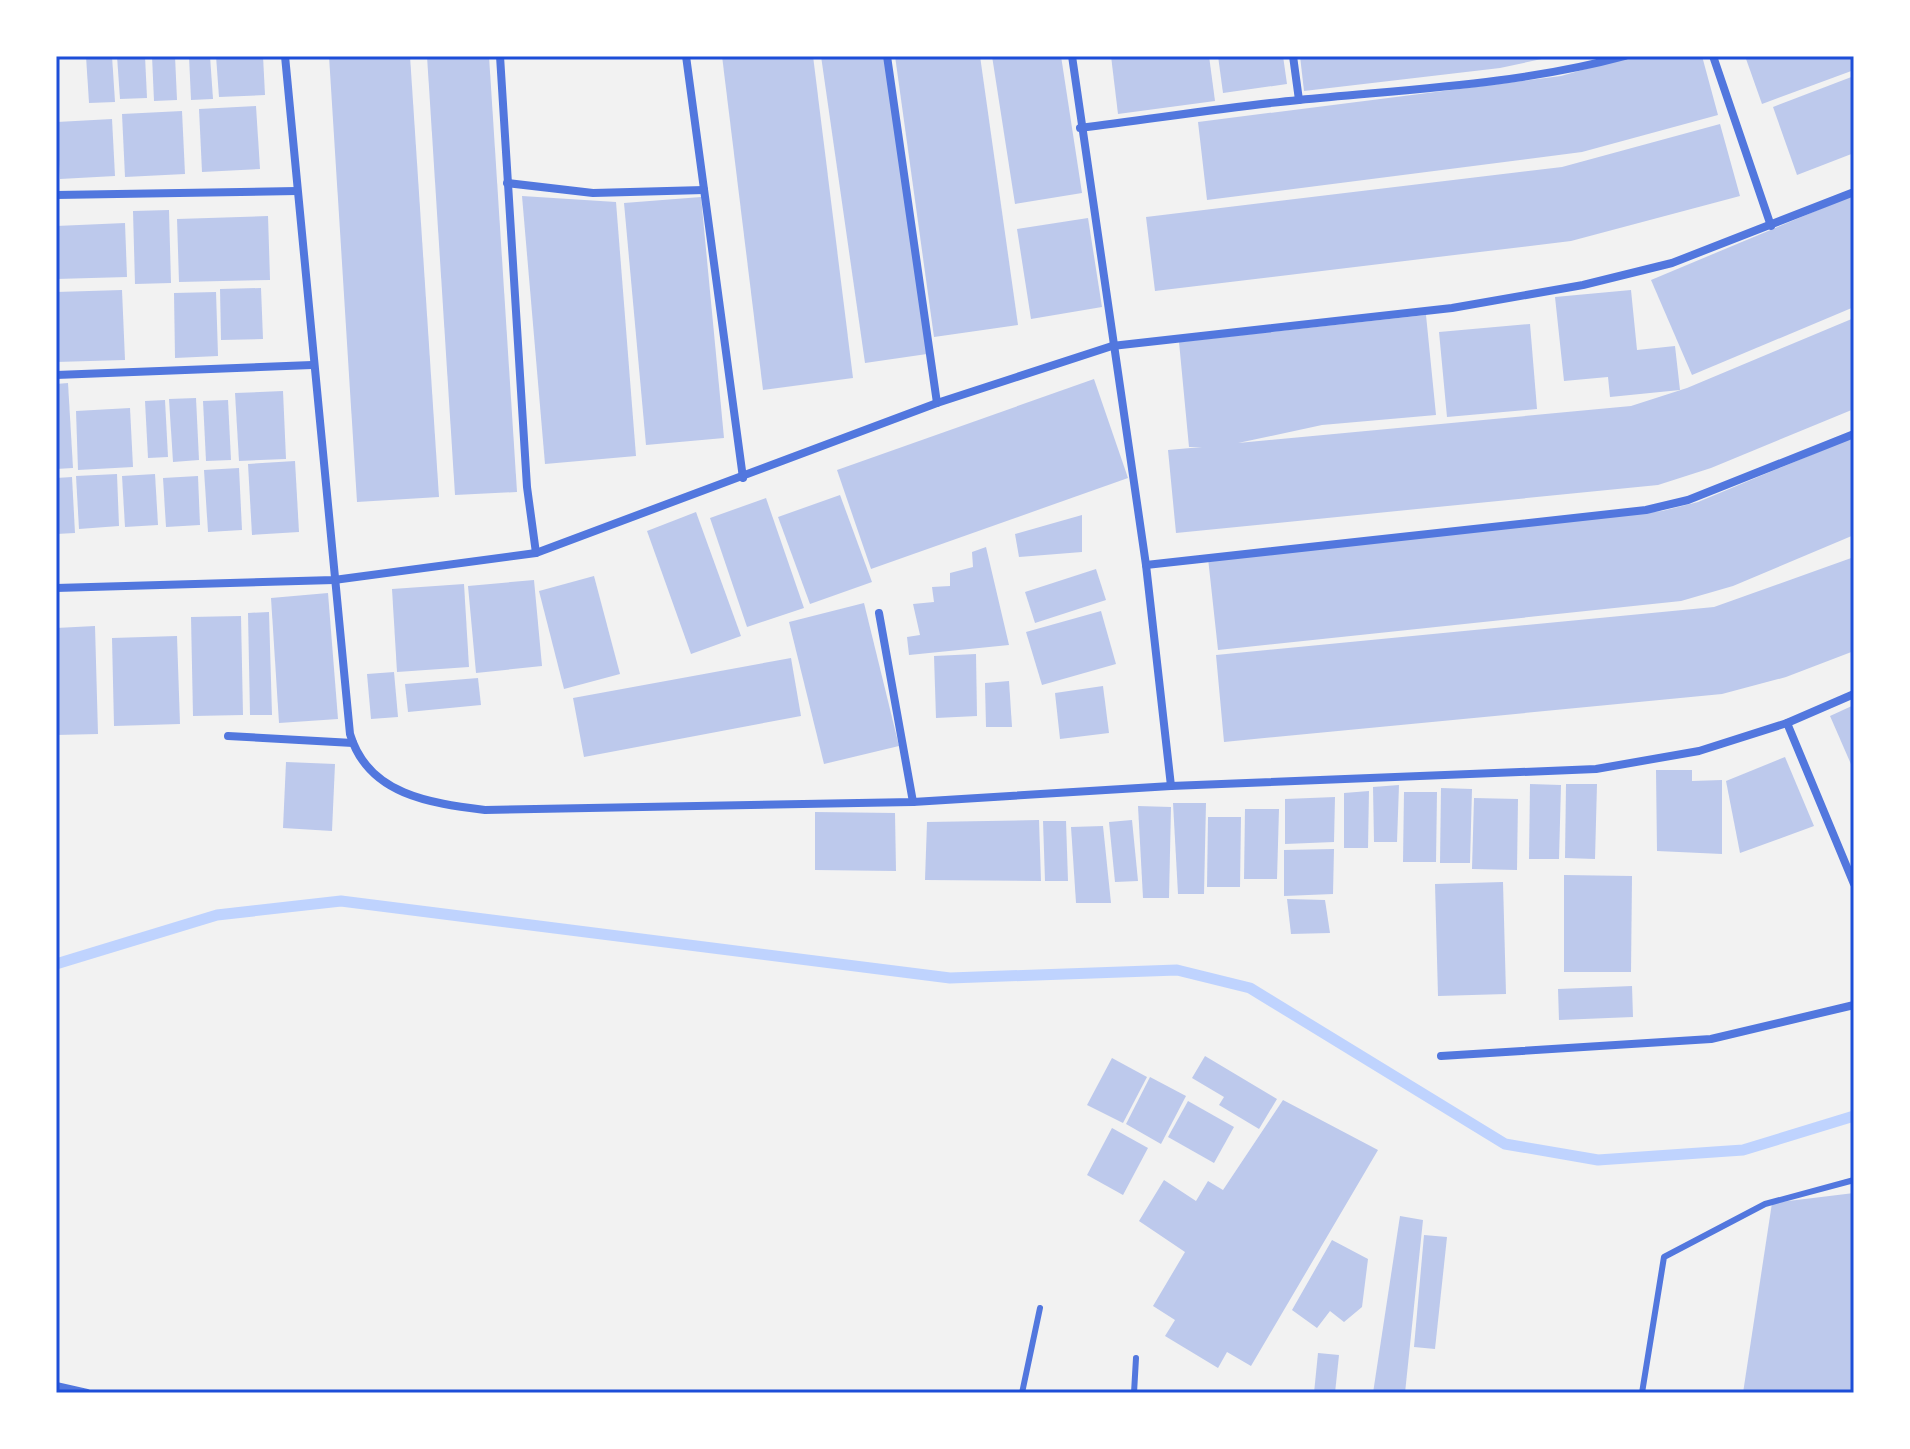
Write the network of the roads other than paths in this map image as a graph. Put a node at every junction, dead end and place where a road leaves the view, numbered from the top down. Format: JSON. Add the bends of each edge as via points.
{"nodes":[{"id":1,"x":285,"y":56,"type":"edge"},
{"id":2,"x":500,"y":56,"type":"edge"},
{"id":3,"x":686,"y":56,"type":"edge"},
{"id":4,"x":887,"y":56,"type":"edge"},
{"id":5,"x":1072,"y":56,"type":"edge"},
{"id":6,"x":1293,"y":56,"type":"edge"},
{"id":7,"x":1625,"y":56,"type":"edge"},
{"id":8,"x":1713,"y":56,"type":"edge"},
{"id":9,"x":1299,"y":100,"type":"junction"},
{"id":10,"x":1080,"y":128,"type":"junction"},
{"id":11,"x":507,"y":183,"type":"junction"},
{"id":12,"x":704,"y":190,"type":"junction"},
{"id":13,"x":297,"y":191,"type":"junction"},
{"id":14,"x":1854,"y":192,"type":"edge"},
{"id":15,"x":56,"y":195,"type":"edge"},
{"id":16,"x":1771,"y":226,"type":"junction"},
{"id":17,"x":1112,"y":346,"type":"junction"},
{"id":18,"x":312,"y":365,"type":"junction"},
{"id":19,"x":56,"y":375,"type":"edge"},
{"id":20,"x":937,"y":403,"type":"junction"},
{"id":21,"x":1854,"y":434,"type":"edge"},
{"id":22,"x":743,"y":478,"type":"junction"},
{"id":23,"x":536,"y":553,"type":"junction"},
{"id":24,"x":1146,"y":565,"type":"junction"},
{"id":25,"x":334,"y":580,"type":"junction"},
{"id":26,"x":56,"y":588,"type":"edge"},
{"id":27,"x":879,"y":613,"type":"dead end"},
{"id":28,"x":1854,"y":694,"type":"edge"},
{"id":29,"x":1787,"y":723,"type":"junction"},
{"id":30,"x":228,"y":736,"type":"dead end"},
{"id":31,"x":353,"y":743,"type":"junction"},
{"id":32,"x":1171,"y":786,"type":"junction"},
{"id":33,"x":913,"y":802,"type":"junction"},
{"id":34,"x":1854,"y":884,"type":"edge"},
{"id":35,"x":1854,"y":1005,"type":"edge"},
{"id":36,"x":1441,"y":1056,"type":"dead end"},
{"id":37,"x":1854,"y":1180,"type":"edge"},
{"id":38,"x":1040,"y":1308,"type":"dead end"},
{"id":39,"x":1136,"y":1358,"type":"dead end"},
{"id":40,"x":56,"y":1386,"type":"edge"},
{"id":41,"x":87,"y":1393,"type":"edge"},
{"id":42,"x":1022,"y":1393,"type":"edge"},
{"id":43,"x":1134,"y":1393,"type":"edge"},
{"id":44,"x":1642,"y":1393,"type":"edge"}],
"edges":[{"from":1,"to":13,"type":"street"},
{"from":2,"to":11,"type":"street"},
{"from":3,"to":12,"type":"street"},
{"from":4,"to":20,"type":"street"},
{"from":5,"to":10,"type":"street"},
{"from":6,"to":9,"type":"street"},
{"from":7,"to":9,"type":"street","via":[[1561,73],[1468,86]]},
{"from":8,"to":16,"type":"street"},
{"from":9,"to":10,"type":"street"},
{"from":10,"to":17,"type":"street"},
{"from":11,"to":12,"type":"street","via":[[593,193]]},
{"from":11,"to":23,"type":"street"},
{"from":12,"to":22,"type":"street"},
{"from":13,"to":15,"type":"street"},
{"from":13,"to":18,"type":"street"},
{"from":14,"to":16,"type":"street"},
{"from":16,"to":17,"type":"street","via":[[1672,263],[1583,285],[1452,308]]},
{"from":17,"to":20,"type":"street"},
{"from":17,"to":24,"type":"street"},
{"from":18,"to":19,"type":"street"},
{"from":18,"to":25,"type":"street"},
{"from":20,"to":22,"type":"street"},
{"from":21,"to":24,"type":"street","via":[[1688,500],[1646,510]]},
{"from":22,"to":23,"type":"street"},
{"from":23,"to":25,"type":"street"},
{"from":24,"to":32,"type":"street"},
{"from":25,"to":26,"type":"street"},
{"from":25,"to":31,"type":"street"},
{"from":27,"to":33,"type":"street"},
{"from":28,"to":29,"type":"street"},
{"from":29,"to":32,"type":"street","via":[[1699,751],[1596,769]]},
{"from":29,"to":34,"type":"street"},
{"from":30,"to":31,"type":"street"},
{"from":31,"to":33,"type":"street","via":[[369,771],[394,790],[435,804],[485,810]]},
{"from":32,"to":33,"type":"street"},
{"from":35,"to":36,"type":"street","via":[[1711,1039]]},
{"from":37,"to":44,"type":"lane","via":[[1765,1204],[1664,1257]]},
{"from":38,"to":42,"type":"lane"},
{"from":39,"to":43,"type":"lane"},
{"from":40,"to":41,"type":"street"}]}
